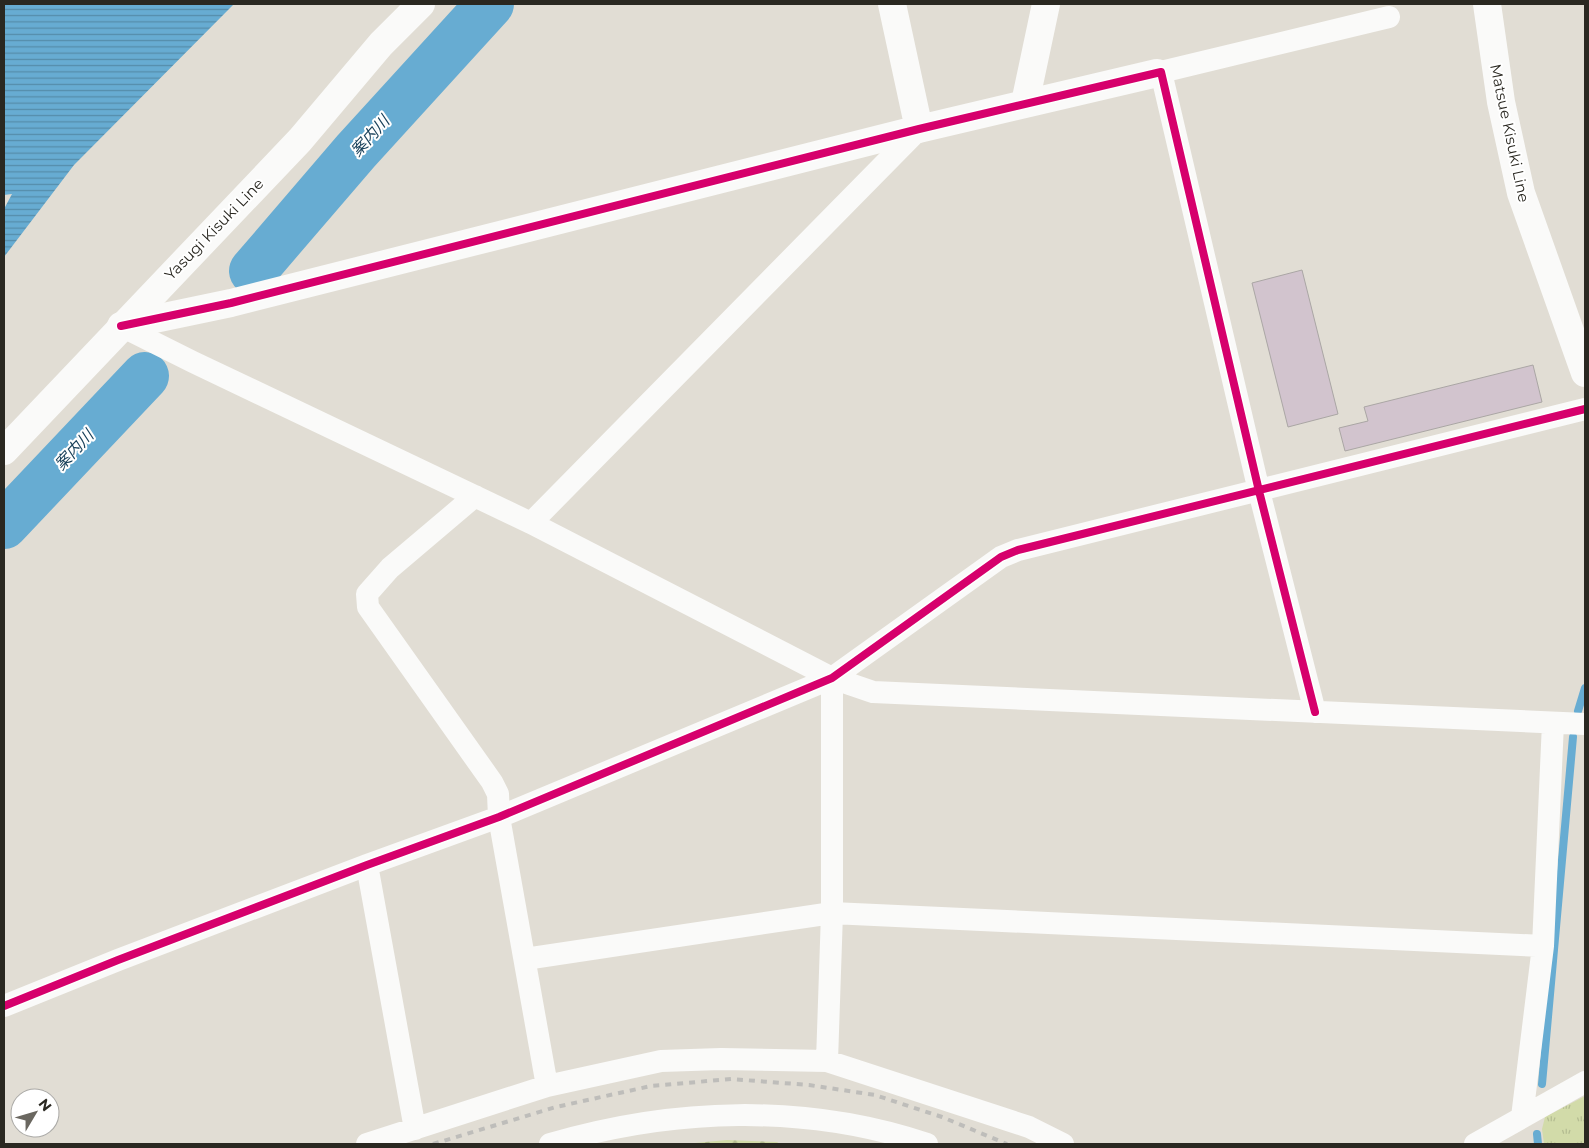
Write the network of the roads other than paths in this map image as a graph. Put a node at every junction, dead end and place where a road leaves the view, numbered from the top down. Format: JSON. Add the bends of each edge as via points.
{"nodes":[{"id":1,"x":421,"y":4,"type":"edge"},
{"id":2,"x":892,"y":4,"type":"edge"},
{"id":3,"x":1046,"y":4,"type":"edge"},
{"id":4,"x":1487,"y":4,"type":"edge"},
{"id":5,"x":1388,"y":17,"type":"dead end"},
{"id":6,"x":1159,"y":72,"type":"junction"},
{"id":7,"x":1025,"y":104,"type":"junction"},
{"id":8,"x":918,"y":128,"type":"junction"},
{"id":9,"x":122,"y":326,"type":"junction"},
{"id":10,"x":1585,"y":373,"type":"edge"},
{"id":11,"x":1585,"y":409,"type":"edge"},
{"id":12,"x":4,"y":451,"type":"edge"},
{"id":13,"x":1259,"y":492,"type":"junction"},
{"id":14,"x":475,"y":496,"type":"junction"},
{"id":15,"x":531,"y":523,"type":"junction"},
{"id":16,"x":832,"y":678,"type":"junction"},
{"id":17,"x":1316,"y":712,"type":"junction"},
{"id":18,"x":1553,"y":723,"type":"junction"},
{"id":19,"x":1585,"y":724,"type":"edge"},
{"id":20,"x":499,"y":817,"type":"junction"},
{"id":21,"x":367,"y":865,"type":"junction"},
{"id":22,"x":832,"y":913,"type":"junction"},
{"id":23,"x":1543,"y":946,"type":"junction"},
{"id":24,"x":525,"y":960,"type":"junction"},
{"id":25,"x":4,"y":1006,"type":"edge"},
{"id":26,"x":827,"y":1061,"type":"junction"},
{"id":27,"x":1585,"y":1082,"type":"edge"},
{"id":28,"x":547,"y":1086,"type":"junction"},
{"id":29,"x":1522,"y":1117,"type":"junction"},
{"id":30,"x":416,"y":1129,"type":"junction"},
{"id":31,"x":368,"y":1144,"type":"edge"},
{"id":32,"x":550,"y":1144,"type":"edge"},
{"id":33,"x":927,"y":1144,"type":"edge"},
{"id":34,"x":1063,"y":1144,"type":"edge"},
{"id":35,"x":1475,"y":1144,"type":"edge"}],
"edges":[{"from":1,"to":9,"type":"street","name":"Yasugi Kisuki Line","via":[[382,44],[300,140]]},
{"from":2,"to":8,"type":"street"},
{"from":3,"to":7,"type":"street"},
{"from":4,"to":10,"type":"street","name":"Matsue Kisuki Line","via":[[1501,102],[1521,193]]},
{"from":5,"to":6,"type":"street"},
{"from":6,"to":7,"type":"street"},
{"from":6,"to":13,"type":"street"},
{"from":7,"to":8,"type":"street"},
{"from":8,"to":9,"type":"street","via":[[231,303]]},
{"from":8,"to":15,"type":"street"},
{"from":9,"to":12,"type":"street","name":"Yasugi Kisuki Line"},
{"from":9,"to":14,"type":"street"},
{"from":11,"to":13,"type":"street"},
{"from":13,"to":16,"type":"street","via":[[1018,550],[1001,557]]},
{"from":13,"to":17,"type":"street"},
{"from":14,"to":15,"type":"street"},
{"from":14,"to":20,"type":"street","via":[[390,568],[367,594],[366,601],[492,782],[498,794]]},
{"from":15,"to":16,"type":"street"},
{"from":16,"to":17,"type":"street","via":[[873,692]]},
{"from":16,"to":20,"type":"street"},
{"from":16,"to":22,"type":"street"},
{"from":17,"to":18,"type":"street"},
{"from":18,"to":19,"type":"street"},
{"from":18,"to":23,"type":"street"},
{"from":20,"to":21,"type":"street"},
{"from":20,"to":24,"type":"street"},
{"from":21,"to":25,"type":"street"},
{"from":21,"to":30,"type":"street"},
{"from":22,"to":23,"type":"street"},
{"from":22,"to":24,"type":"street"},
{"from":22,"to":26,"type":"street"},
{"from":23,"to":29,"type":"street"},
{"from":24,"to":28,"type":"street"},
{"from":26,"to":28,"type":"street","via":[[722,1059],[660,1062]]},
{"from":26,"to":34,"type":"street","via":[[1029,1127]]},
{"from":27,"to":29,"type":"street"},
{"from":28,"to":30,"type":"street"},
{"from":29,"to":35,"type":"street"},
{"from":30,"to":31,"type":"street"},
{"from":32,"to":33,"type":"street","via":[[620,1126],[727,1114],[812,1118],[897,1134]]}]}
